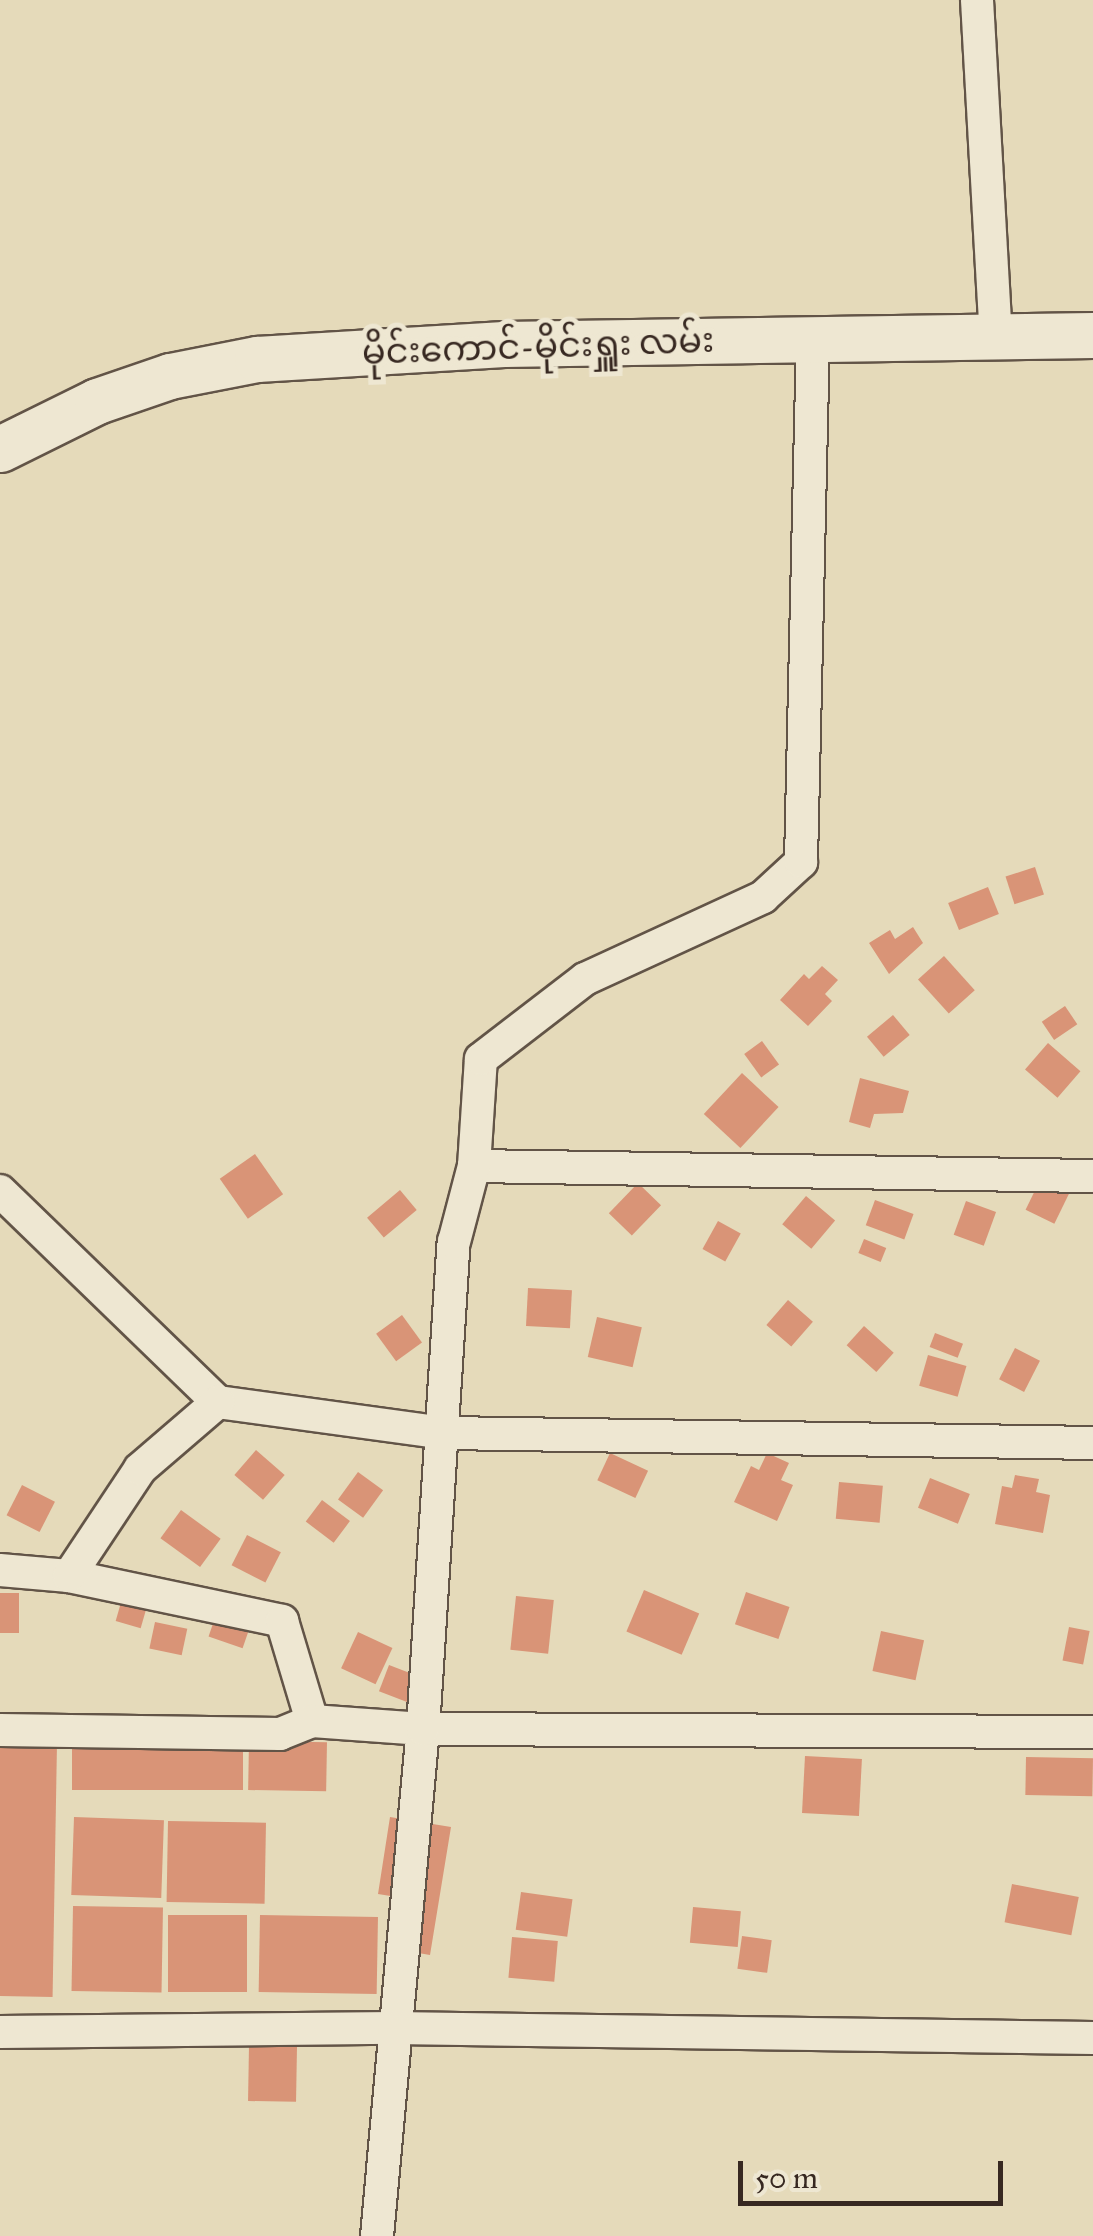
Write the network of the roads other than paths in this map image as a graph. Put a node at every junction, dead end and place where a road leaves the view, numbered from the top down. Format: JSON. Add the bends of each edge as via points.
{"nodes":[{"id":1,"x":977,"y":0,"type":"edge"},
{"id":2,"x":1093,"y":335,"type":"edge"},
{"id":3,"x":996,"y":337,"type":"junction"},
{"id":4,"x":813,"y":339,"type":"junction"},
{"id":5,"x":0,"y":449,"type":"edge"},
{"id":6,"x":474,"y":1166,"type":"junction"},
{"id":7,"x":1093,"y":1176,"type":"edge"},
{"id":8,"x":0,"y":1191,"type":"edge"},
{"id":9,"x":218,"y":1402,"type":"junction"},
{"id":10,"x":445,"y":1434,"type":"junction"},
{"id":11,"x":1093,"y":1444,"type":"edge"},
{"id":12,"x":0,"y":1570,"type":"edge"},
{"id":13,"x":68,"y":1576,"type":"junction"},
{"id":14,"x":312,"y":1720,"type":"junction"},
{"id":15,"x":0,"y":1730,"type":"edge"},
{"id":16,"x":422,"y":1730,"type":"junction"},
{"id":17,"x":1093,"y":1732,"type":"edge"},
{"id":18,"x":394,"y":2028,"type":"junction"},
{"id":19,"x":0,"y":2032,"type":"edge"},
{"id":20,"x":1093,"y":2038,"type":"edge"},
{"id":21,"x":378,"y":2236,"type":"edge"}],
"edges":[{"from":1,"to":3,"type":"street"},
{"from":2,"to":3,"type":"main road","name":"မိုင်းကောင်-မိုင်းရှူး လမ်း"},
{"from":3,"to":4,"type":"main road","name":"မိုင်းကောင်-မိုင်းရှူး လမ်း"},
{"from":4,"to":5,"type":"main road","name":"မိုင်းကောင်-မိုင်းရှူး လမ်း","via":[[504,344],[257,359],[170,376],[98,400]]},
{"from":4,"to":6,"type":"street","via":[[801,862],[763,897],[585,979],[481,1060]]},
{"from":6,"to":7,"type":"street"},
{"from":6,"to":10,"type":"street","via":[[454,1242]]},
{"from":8,"to":9,"type":"street"},
{"from":9,"to":10,"type":"street"},
{"from":9,"to":13,"type":"street","via":[[140,1469]]},
{"from":10,"to":11,"type":"street"},
{"from":10,"to":16,"type":"street"},
{"from":12,"to":13,"type":"street"},
{"from":13,"to":14,"type":"street","via":[[282,1620]]},
{"from":14,"to":15,"type":"street","via":[[280,1734]]},
{"from":14,"to":16,"type":"street"},
{"from":16,"to":17,"type":"street"},
{"from":16,"to":18,"type":"street"},
{"from":18,"to":19,"type":"street"},
{"from":18,"to":20,"type":"street"},
{"from":18,"to":21,"type":"street"}]}
